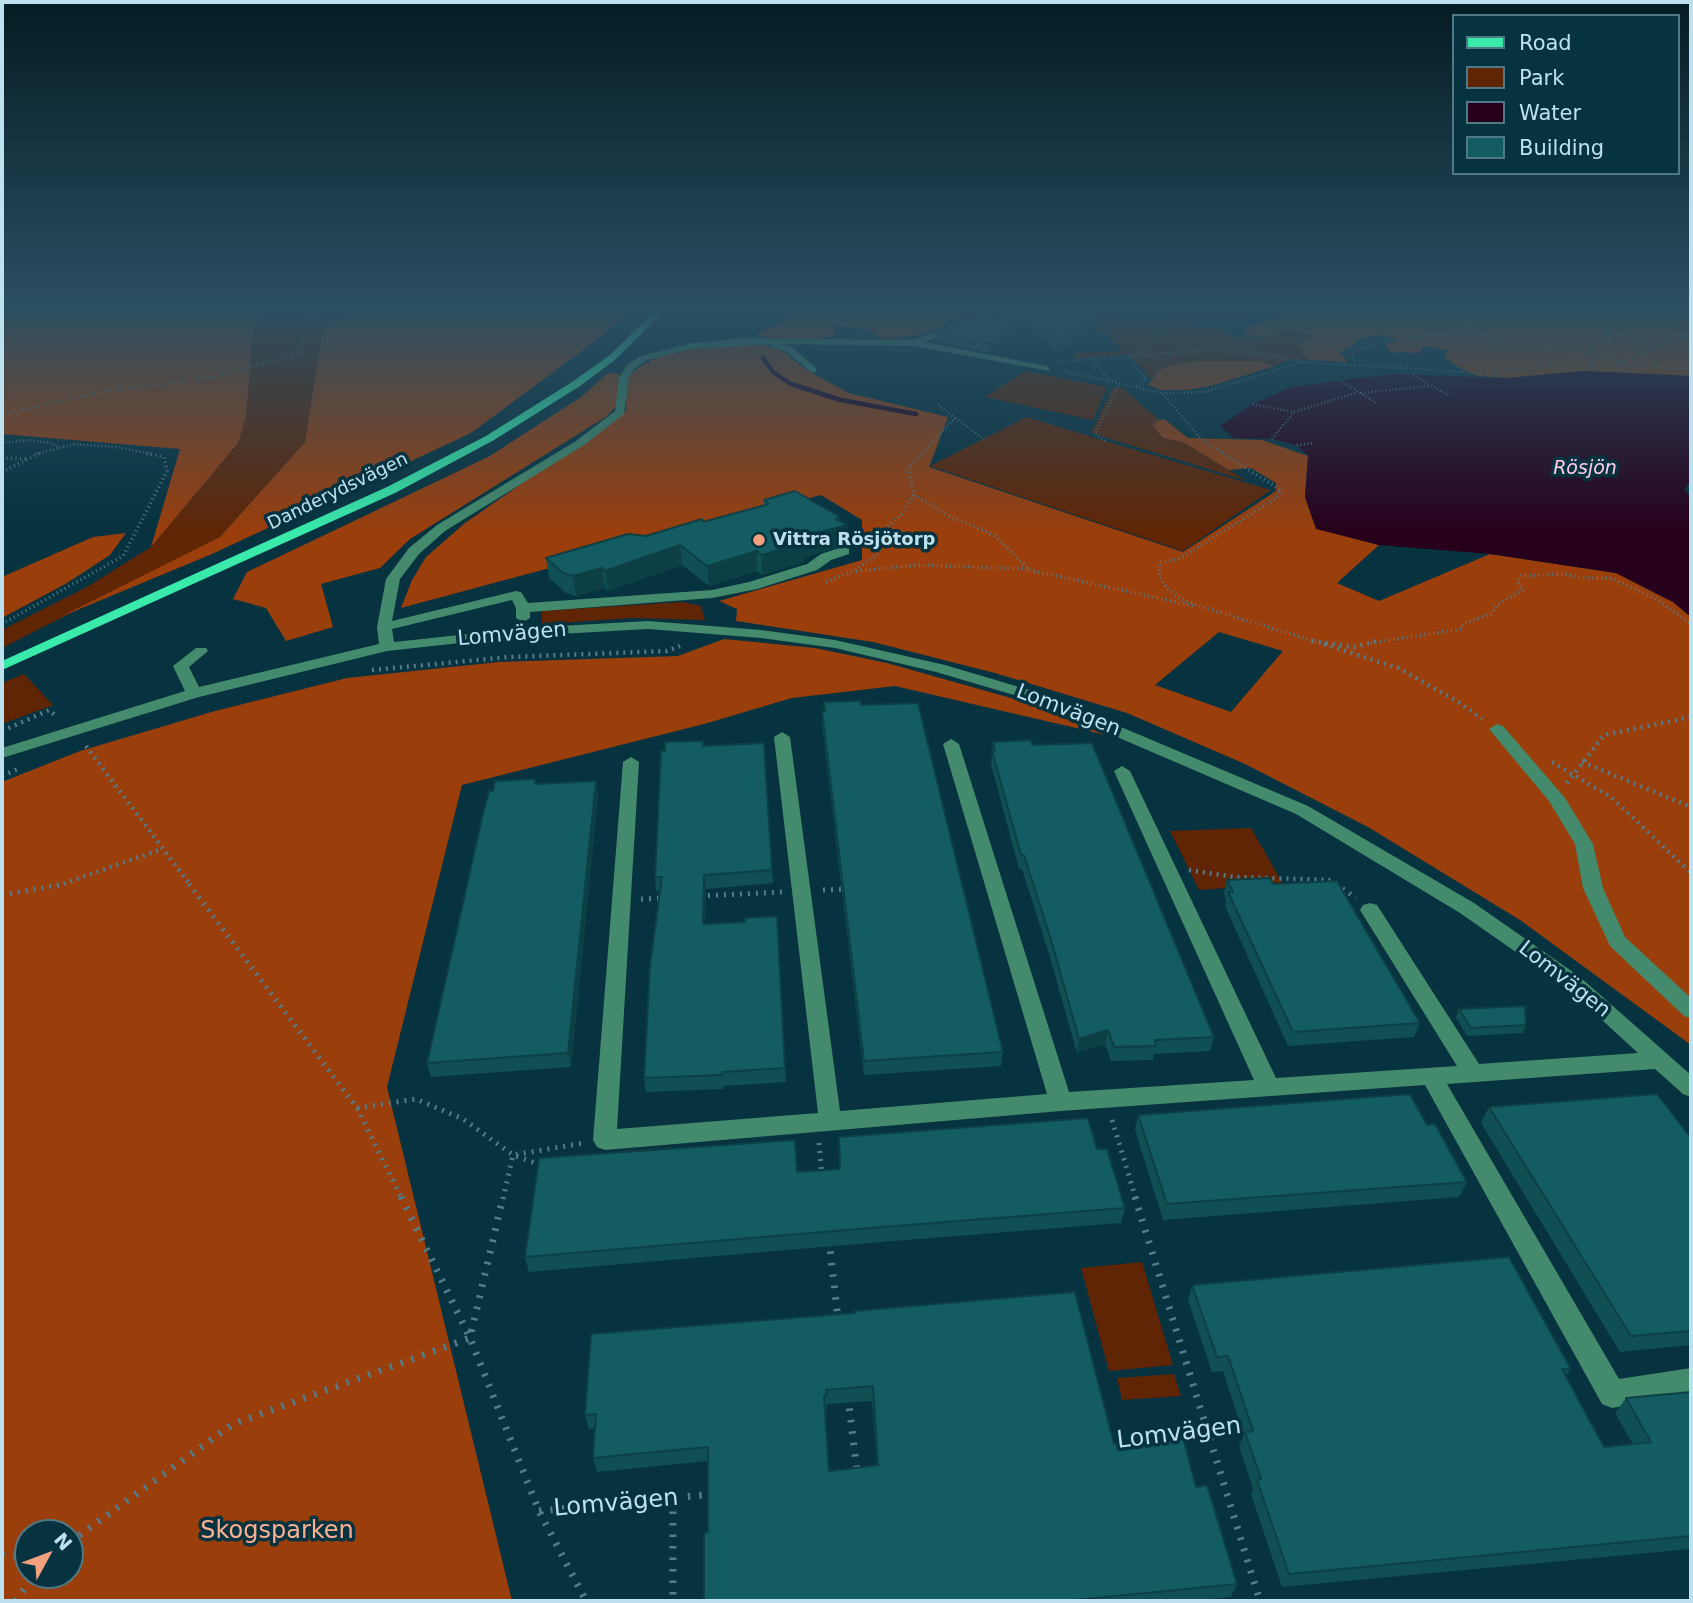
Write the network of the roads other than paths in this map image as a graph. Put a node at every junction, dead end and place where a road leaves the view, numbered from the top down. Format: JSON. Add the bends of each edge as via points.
{"nodes":[{"id":1,"x":578,"y":383,"type":"edge"},
{"id":2,"x":623,"y":383,"type":"edge"},
{"id":3,"x":844,"y":551,"type":"dead end"},
{"id":4,"x":523,"y":608,"type":"junction"},
{"id":5,"x":384,"y":627,"type":"junction"},
{"id":6,"x":524,"y":632,"type":"junction"},
{"id":7,"x":387,"y":647,"type":"junction"},
{"id":8,"x":201,"y":651,"type":"dead end"},
{"id":9,"x":2,"y":666,"type":"edge"},
{"id":10,"x":194,"y":694,"type":"junction"},
{"id":11,"x":1497,"y":729,"type":"road end"},
{"id":12,"x":782,"y":737,"type":"dead end"},
{"id":13,"x":951,"y":744,"type":"dead end"},
{"id":14,"x":2,"y":753,"type":"edge"},
{"id":15,"x":631,"y":762,"type":"dead end"},
{"id":16,"x":1122,"y":771,"type":"dead end"},
{"id":17,"x":1370,"y":910,"type":"dead end"},
{"id":18,"x":1691,"y":1010,"type":"edge"},
{"id":19,"x":1660,"y":1060,"type":"junction"},
{"id":20,"x":1472,"y":1073,"type":"junction"},
{"id":21,"x":1431,"y":1076,"type":"junction"},
{"id":22,"x":1269,"y":1087,"type":"junction"},
{"id":23,"x":1691,"y":1088,"type":"edge"},
{"id":24,"x":1061,"y":1102,"type":"junction"},
{"id":25,"x":823,"y":1121,"type":"junction"},
{"id":26,"x":1691,"y":1381,"type":"edge"}],
"edges":[{"from":1,"to":9,"type":"main road","name":"Danderydsvägen","via":[[490,438],[391,490]]},
{"from":2,"to":5,"type":"street","via":[[620,412],[580,443],[441,528],[414,551],[393,579]]},
{"from":3,"to":4,"type":"street","via":[[752,586],[712,594]]},
{"from":4,"to":5,"type":"street","via":[[516,595]]},
{"from":4,"to":6,"type":"street"},
{"from":5,"to":7,"type":"street"},
{"from":6,"to":7,"type":"street","name":"Lomvägen"},
{"from":6,"to":19,"type":"street","name":"Lomvägen","via":[[648,625],[761,634],[835,644],[1037,697],[1302,810],[1466,908],[1573,982]]},
{"from":7,"to":10,"type":"street","name":"Lomvägen"},
{"from":8,"to":10,"type":"street","via":[[181,666]]},
{"from":10,"to":14,"type":"street","name":"Lomvägen"},
{"from":11,"to":18,"type":"street","via":[[1556,798],[1584,844],[1593,888],[1617,941]]},
{"from":12,"to":25,"type":"street"},
{"from":13,"to":24,"type":"street"},
{"from":15,"to":25,"type":"street","via":[[605,1140]]},
{"from":16,"to":22,"type":"street","name":"Lomvägen"},
{"from":17,"to":20,"type":"street"},
{"from":19,"to":20,"type":"street"},
{"from":19,"to":23,"type":"street","name":"Lomvägen"},
{"from":20,"to":21,"type":"street"},
{"from":21,"to":22,"type":"street"},
{"from":21,"to":26,"type":"street","via":[[1612,1394]]},
{"from":22,"to":24,"type":"street"},
{"from":24,"to":25,"type":"street"}]}
